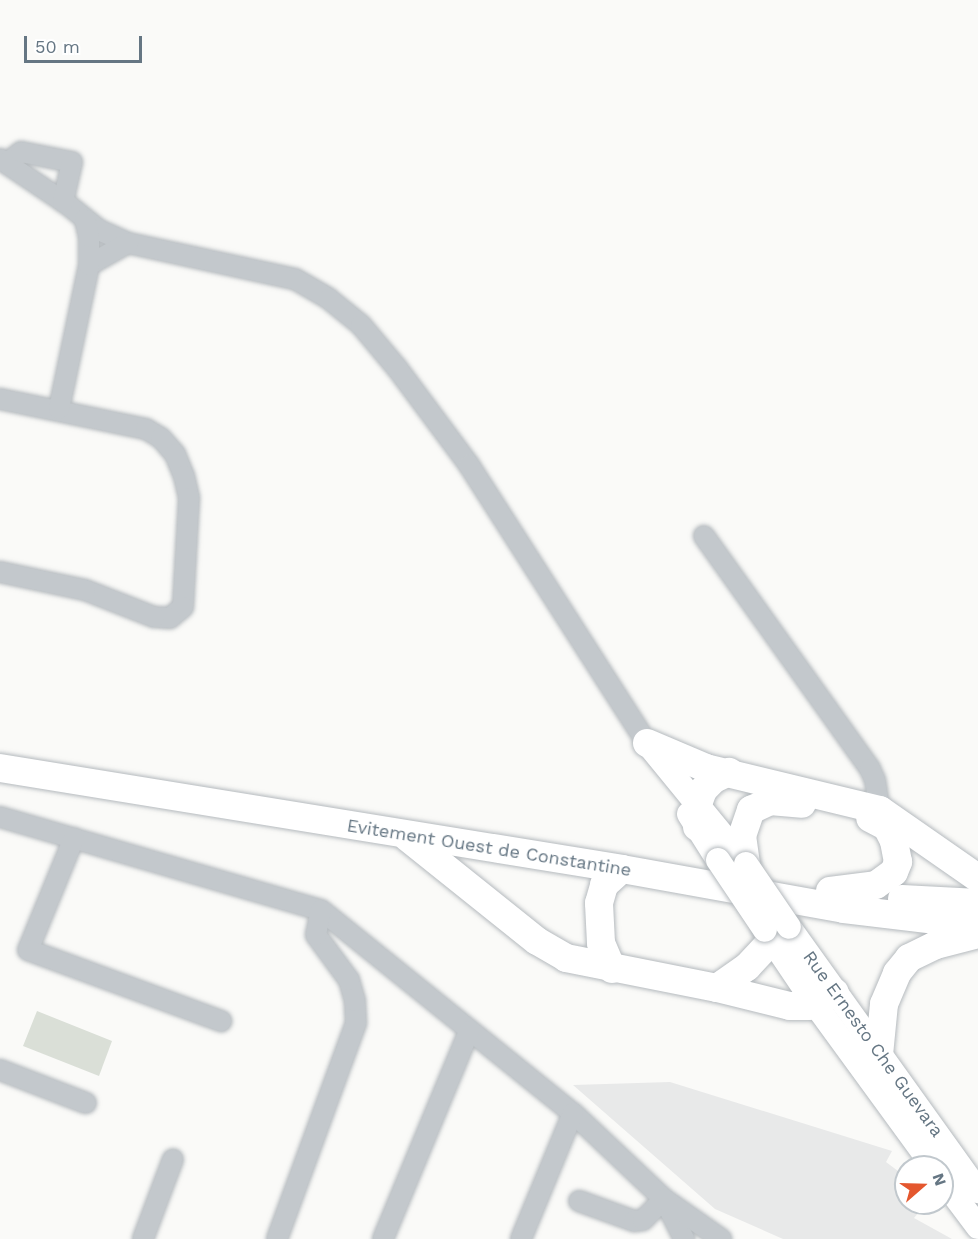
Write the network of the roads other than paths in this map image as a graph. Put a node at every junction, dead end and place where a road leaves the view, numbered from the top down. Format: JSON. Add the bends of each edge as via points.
{"nodes":[{"id":1,"x":3,"y":161,"type":"edge"},
{"id":2,"x":63,"y":202,"type":"junction"},
{"id":3,"x":85,"y":219,"type":"junction"},
{"id":4,"x":128,"y":243,"type":"junction"},
{"id":5,"x":89,"y":265,"type":"junction"},
{"id":6,"x":0,"y":399,"type":"edge"},
{"id":7,"x":59,"y":409,"type":"junction"},
{"id":8,"x":704,"y":536,"type":"dead end"},
{"id":9,"x":0,"y":572,"type":"edge"},
{"id":10,"x":647,"y":743,"type":"junction"},
{"id":11,"x":0,"y":756,"type":"edge"},
{"id":12,"x":0,"y":768,"type":"edge"},
{"id":13,"x":729,"y":772,"type":"junction"},
{"id":14,"x":880,"y":810,"type":"junction"},
{"id":15,"x":698,"y":815,"type":"junction"},
{"id":16,"x":0,"y":817,"type":"edge"},
{"id":17,"x":400,"y":833,"type":"junction"},
{"id":18,"x":74,"y":838,"type":"junction"},
{"id":19,"x":746,"y":864,"type":"junction"},
{"id":20,"x":622,"y":869,"type":"junction"},
{"id":21,"x":978,"y":878,"type":"edge"},
{"id":22,"x":830,"y":891,"type":"junction"},
{"id":23,"x":978,"y":903,"type":"edge"},
{"id":24,"x":321,"y":910,"type":"junction"},
{"id":25,"x":775,"y":932,"type":"junction"},
{"id":26,"x":974,"y":934,"type":"edge"},
{"id":27,"x":612,"y":969,"type":"junction"},
{"id":28,"x":717,"y":988,"type":"junction"},
{"id":29,"x":825,"y":998,"type":"junction"},
{"id":30,"x":221,"y":1021,"type":"dead end"},
{"id":31,"x":469,"y":1031,"type":"junction"},
{"id":32,"x":879,"y":1055,"type":"junction"},
{"id":33,"x":0,"y":1070,"type":"edge"},
{"id":34,"x":86,"y":1103,"type":"dead end"},
{"id":35,"x":573,"y":1113,"type":"junction"},
{"id":36,"x":926,"y":1155,"type":"edge"},
{"id":37,"x":173,"y":1159,"type":"dead end"},
{"id":38,"x":978,"y":1191,"type":"edge"},
{"id":39,"x":954,"y":1195,"type":"edge"},
{"id":40,"x":664,"y":1199,"type":"junction"},
{"id":41,"x":579,"y":1201,"type":"dead end"},
{"id":42,"x":978,"y":1227,"type":"edge"},
{"id":43,"x":143,"y":1239,"type":"edge"},
{"id":44,"x":278,"y":1239,"type":"edge"},
{"id":45,"x":383,"y":1239,"type":"edge"},
{"id":46,"x":521,"y":1239,"type":"edge"},
{"id":47,"x":684,"y":1239,"type":"edge"},
{"id":48,"x":721,"y":1239,"type":"edge"}],
"edges":[{"from":1,"to":2,"type":"street"},
{"from":1,"to":2,"type":"street","via":[[21,152],[72,162]]},
{"from":2,"to":3,"type":"street"},
{"from":3,"to":4,"type":"street"},
{"from":3,"to":5,"type":"street"},
{"from":4,"to":5,"type":"street"},
{"from":4,"to":10,"type":"street","via":[[295,279],[329,299],[361,325],[469,465]]},
{"from":5,"to":7,"type":"street"},
{"from":6,"to":7,"type":"street"},
{"from":7,"to":9,"type":"street","via":[[146,429],[175,453],[189,498],[183,607],[170,618],[154,617],[86,590]]},
{"from":8,"to":14,"type":"street","via":[[870,769]]},
{"from":10,"to":13,"type":"highway","via":[[686,761]]},
{"from":10,"to":15,"type":"main road"},
{"from":11,"to":22,"type":"highway","name":"Evitement Ouest de Constantine","via":[[599,849]]},
{"from":12,"to":17,"type":"highway","name":"Evitement Ouest de Constantine"},
{"from":13,"to":14,"type":"highway"},
{"from":13,"to":15,"type":"highway","via":[[703,790]]},
{"from":14,"to":21,"type":"highway"},
{"from":15,"to":19,"type":"main road"},
{"from":15,"to":25,"type":"main road","bridge":true,"via":[[718,860]]},
{"from":16,"to":18,"type":"street"},
{"from":17,"to":20,"type":"highway","name":"Evitement Ouest de Constantine"},
{"from":17,"to":27,"type":"highway","via":[[419,844],[537,941],[566,958]]},
{"from":18,"to":24,"type":"street"},
{"from":18,"to":30,"type":"street","via":[[28,950]]},
{"from":19,"to":22,"type":"highway","via":[[742,836],[746,823],[751,810],[770,801],[789,801],[869,818],[887,827],[897,850],[894,872],[876,885]]},
{"from":19,"to":25,"type":"main road","bridge":true},
{"from":20,"to":26,"type":"highway","name":"Evitement Ouest de Constantine"},
{"from":20,"to":27,"type":"highway","via":[[604,885],[599,903],[600,943]]},
{"from":22,"to":23,"type":"highway","name":"Evitement Ouest de Constantine"},
{"from":24,"to":31,"type":"street"},
{"from":24,"to":44,"type":"street","via":[[316,934],[349,980],[356,1023]]},
{"from":25,"to":28,"type":"highway","via":[[747,967]]},
{"from":25,"to":29,"type":"main road","name":"Rue Ernesto Che Guevara"},
{"from":26,"to":32,"type":"highway","via":[[909,958],[884,1004]]},
{"from":27,"to":28,"type":"highway"},
{"from":28,"to":29,"type":"highway","via":[[790,1006]]},
{"from":29,"to":32,"type":"main road","name":"Rue Ernesto Che Guevara"},
{"from":29,"to":36,"type":"main road"},
{"from":31,"to":35,"type":"street"},
{"from":31,"to":45,"type":"street"},
{"from":32,"to":38,"type":"main road","name":"Rue Ernesto Che Guevara"},
{"from":33,"to":34,"type":"street"},
{"from":35,"to":40,"type":"street"},
{"from":35,"to":46,"type":"street"},
{"from":37,"to":43,"type":"street"},
{"from":39,"to":42,"type":"main road"},
{"from":40,"to":41,"type":"street","via":[[643,1220],[634,1221]]},
{"from":40,"to":47,"type":"street"},
{"from":40,"to":48,"type":"street"}]}
